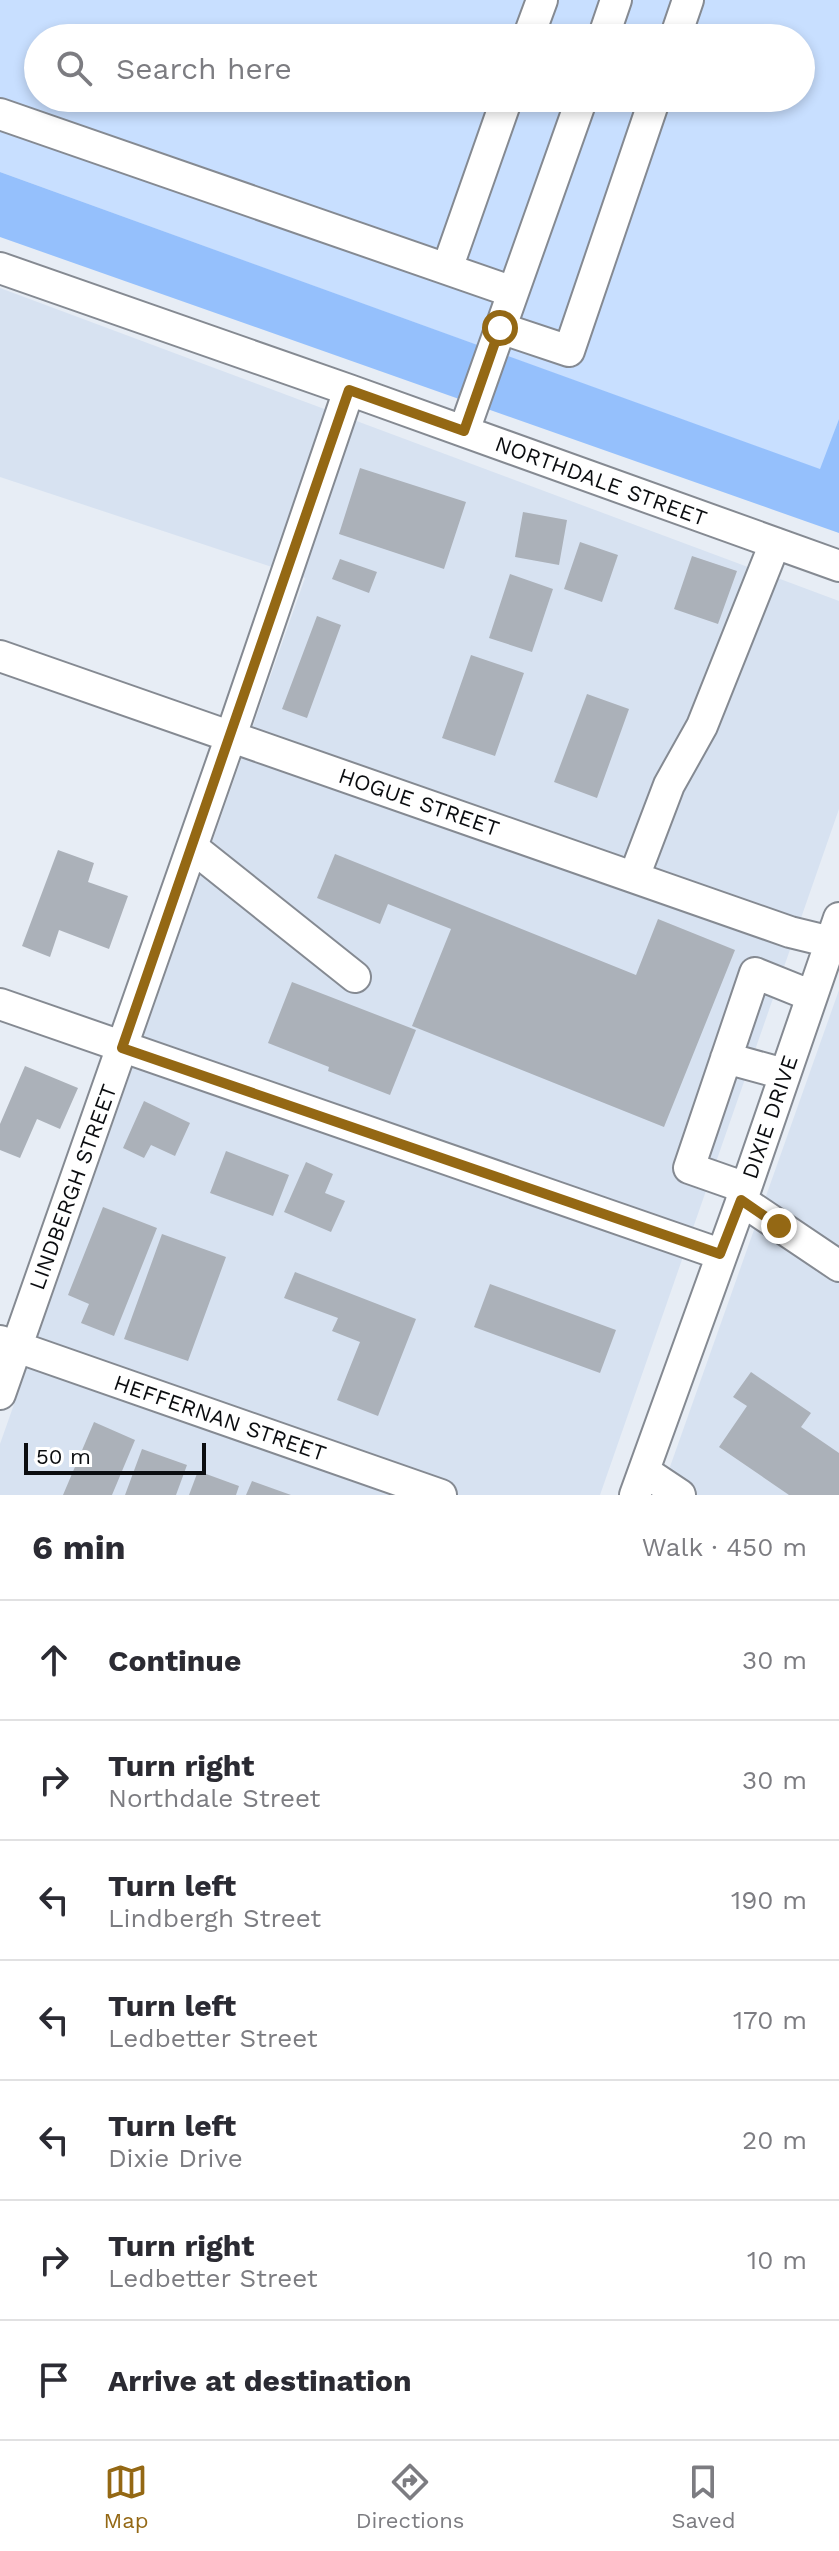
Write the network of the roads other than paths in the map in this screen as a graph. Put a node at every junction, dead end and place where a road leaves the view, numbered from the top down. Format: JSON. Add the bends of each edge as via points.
{"nodes":[{"id":1,"x":542,"y":0,"type":"edge"},
{"id":2,"x":616,"y":0,"type":"edge"},
{"id":3,"x":688,"y":0,"type":"edge"},
{"id":4,"x":533,"y":24,"type":"edge"},
{"id":5,"x":608,"y":24,"type":"edge"},
{"id":6,"x":680,"y":24,"type":"edge"},
{"id":7,"x":502,"y":112,"type":"edge"},
{"id":8,"x":577,"y":112,"type":"edge"},
{"id":9,"x":650,"y":112,"type":"edge"},
{"id":10,"x":0,"y":114,"type":"edge"},
{"id":11,"x":0,"y":268,"type":"edge"},
{"id":12,"x":447,"y":269,"type":"junction"},
{"id":13,"x":513,"y":292,"type":"junction"},
{"id":14,"x":500,"y":328,"type":"junction"},
{"id":15,"x":349,"y":390,"type":"junction"},
{"id":16,"x":464,"y":431,"type":"junction"},
{"id":17,"x":775,"y":543,"type":"junction"},
{"id":18,"x":839,"y":566,"type":"edge"},
{"id":19,"x":0,"y":656,"type":"edge"},
{"id":20,"x":231,"y":736,"type":"junction"},
{"id":21,"x":192,"y":847,"type":"junction"},
{"id":22,"x":634,"y":877,"type":"junction"},
{"id":23,"x":836,"y":935,"type":"edge"},
{"id":24,"x":355,"y":977,"type":"dead end"},
{"id":25,"x":812,"y":996,"type":"junction"},
{"id":26,"x":0,"y":1004,"type":"edge"},
{"id":27,"x":122,"y":1048,"type":"junction"},
{"id":28,"x":726,"y":1058,"type":"junction"},
{"id":29,"x":784,"y":1074,"type":"junction"},
{"id":30,"x":744,"y":1194,"type":"junction"},
{"id":31,"x":720,"y":1254,"type":"junction"},
{"id":32,"x":839,"y":1266,"type":"edge"},
{"id":33,"x":8,"y":1344,"type":"edge"},
{"id":34,"x":0,"y":1394,"type":"edge"},
{"id":35,"x":639,"y":1483,"type":"edge"},
{"id":36,"x":441,"y":1495,"type":"edge"},
{"id":37,"x":680,"y":1495,"type":"edge"}],
"edges":[{"from":1,"to":4,"type":"street"},
{"from":2,"to":5,"type":"street"},
{"from":3,"to":6,"type":"street"},
{"from":7,"to":12,"type":"street"},
{"from":8,"to":13,"type":"street"},
{"from":9,"to":14,"type":"street","via":[[569,351]]},
{"from":10,"to":12,"type":"street"},
{"from":11,"to":15,"type":"street","name":"NORTHDALE STREET"},
{"from":12,"to":13,"type":"street"},
{"from":13,"to":14,"type":"street"},
{"from":14,"to":16,"type":"street"},
{"from":15,"to":16,"type":"street","name":"NORTHDALE STREET"},
{"from":15,"to":20,"type":"street","name":"LINDBERGH STREET"},
{"from":16,"to":17,"type":"street","name":"NORTHDALE STREET"},
{"from":17,"to":18,"type":"street","name":"NORTHDALE STREET"},
{"from":17,"to":22,"type":"street"},
{"from":19,"to":20,"type":"street","name":"HOGUE STREET"},
{"from":20,"to":21,"type":"street","name":"LINDBERGH STREET"},
{"from":20,"to":22,"type":"street","name":"HOGUE STREET"},
{"from":21,"to":24,"type":"street"},
{"from":21,"to":27,"type":"street","name":"LINDBERGH STREET"},
{"from":22,"to":23,"type":"street","name":"HOGUE STREET","via":[[790,932]]},
{"from":23,"to":25,"type":"street","name":"DIXIE DRIVE"},
{"from":25,"to":28,"type":"street","via":[[755,973]]},
{"from":25,"to":29,"type":"street","name":"DIXIE DRIVE"},
{"from":26,"to":27,"type":"street"},
{"from":27,"to":31,"type":"street"},
{"from":27,"to":33,"type":"street","name":"LINDBERGH STREET"},
{"from":28,"to":29,"type":"street"},
{"from":28,"to":30,"type":"street","via":[[689,1168]]},
{"from":29,"to":30,"type":"street","name":"DIXIE DRIVE"},
{"from":30,"to":31,"type":"street","name":"DIXIE DRIVE"},
{"from":30,"to":32,"type":"street"},
{"from":31,"to":35,"type":"street","name":"DIXIE DRIVE"},
{"from":33,"to":34,"type":"street","name":"LINDBERGH STREET"},
{"from":33,"to":36,"type":"street","name":"HEFFERNAN STREET"},
{"from":35,"to":37,"type":"street"}]}
